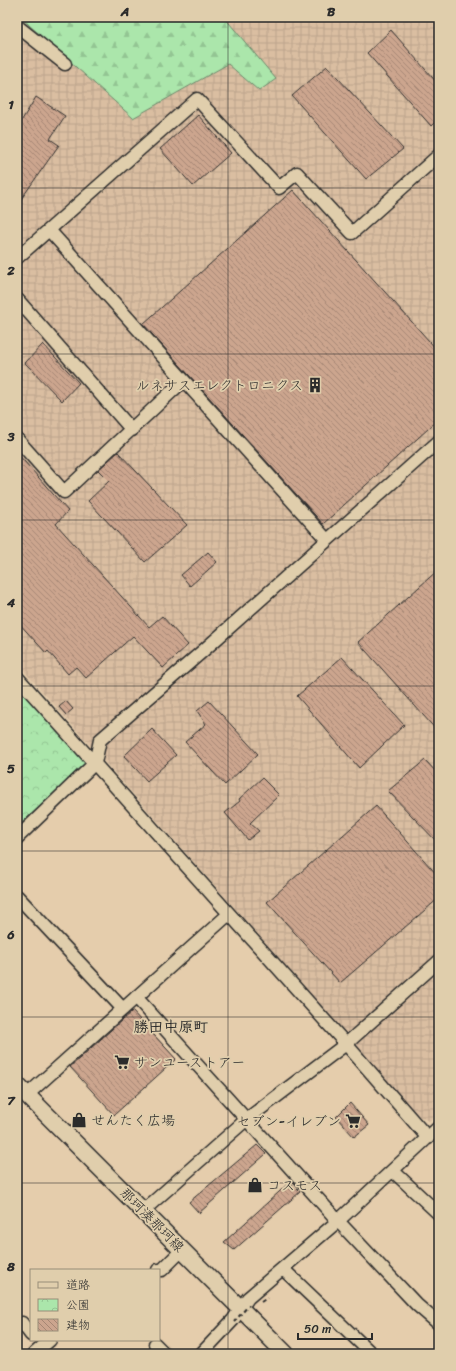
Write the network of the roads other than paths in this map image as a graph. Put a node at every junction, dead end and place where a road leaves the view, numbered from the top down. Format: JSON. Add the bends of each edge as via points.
{"nodes":[{"id":1,"x":17,"y":26,"type":"edge"},
{"id":2,"x":65,"y":64,"type":"dead end"},
{"id":3,"x":439,"y":155,"type":"edge"},
{"id":4,"x":49,"y":230,"type":"junction"},
{"id":5,"x":17,"y":258,"type":"edge"},
{"id":6,"x":17,"y":299,"type":"edge"},
{"id":7,"x":183,"y":382,"type":"junction"},
{"id":8,"x":132,"y":430,"type":"junction"},
{"id":9,"x":17,"y":439,"type":"edge"},
{"id":10,"x":439,"y":441,"type":"edge"},
{"id":11,"x":327,"y":540,"type":"junction"},
{"id":12,"x":17,"y":677,"type":"edge"},
{"id":13,"x":95,"y":763,"type":"junction"},
{"id":14,"x":17,"y":838,"type":"edge"},
{"id":15,"x":17,"y":896,"type":"edge"},
{"id":16,"x":229,"y":914,"type":"junction"},
{"id":17,"x":439,"y":961,"type":"edge"},
{"id":18,"x":136,"y":997,"type":"junction"},
{"id":19,"x":123,"y":1009,"type":"junction"},
{"id":20,"x":346,"y":1044,"type":"junction"},
{"id":21,"x":22,"y":1090,"type":"edge"},
{"id":22,"x":247,"y":1119,"type":"junction"},
{"id":23,"x":439,"y":1128,"type":"edge"},
{"id":24,"x":428,"y":1138,"type":"junction"},
{"id":25,"x":393,"y":1171,"type":"junction"},
{"id":26,"x":143,"y":1211,"type":"junction"},
{"id":27,"x":439,"y":1214,"type":"edge"},
{"id":28,"x":338,"y":1221,"type":"junction"},
{"id":29,"x":182,"y":1250,"type":"junction"},
{"id":30,"x":283,"y":1269,"type":"junction"},
{"id":31,"x":160,"y":1270,"type":"edge"},
{"id":32,"x":245,"y":1306,"type":"junction"},
{"id":33,"x":22,"y":1323,"type":"dead end"},
{"id":34,"x":439,"y":1324,"type":"edge"},
{"id":35,"x":30,"y":1334,"type":"edge"},
{"id":36,"x":155,"y":1344,"type":"dead end"},
{"id":37,"x":165,"y":1354,"type":"edge"},
{"id":38,"x":201,"y":1354,"type":"edge"},
{"id":39,"x":286,"y":1354,"type":"edge"},
{"id":40,"x":372,"y":1354,"type":"edge"}],
"edges":[{"from":1,"to":2,"type":"street"},
{"from":3,"to":4,"type":"street","via":[[352,233],[297,173],[279,188],[197,99]]},
{"from":4,"to":5,"type":"street"},
{"from":4,"to":7,"type":"street"},
{"from":6,"to":8,"type":"street"},
{"from":7,"to":8,"type":"street"},
{"from":7,"to":11,"type":"street"},
{"from":8,"to":9,"type":"street","via":[[64,492]]},
{"from":10,"to":11,"type":"street"},
{"from":11,"to":13,"type":"street","via":[[100,740]]},
{"from":12,"to":13,"type":"street"},
{"from":13,"to":14,"type":"street"},
{"from":13,"to":16,"type":"street"},
{"from":15,"to":19,"type":"street"},
{"from":16,"to":18,"type":"street"},
{"from":16,"to":20,"type":"street"},
{"from":17,"to":20,"type":"street"},
{"from":18,"to":19,"type":"street"},
{"from":18,"to":22,"type":"street"},
{"from":19,"to":21,"type":"street"},
{"from":20,"to":22,"type":"street"},
{"from":20,"to":24,"type":"street"},
{"from":21,"to":26,"type":"main road","name":"那珂湊那珂線"},
{"from":22,"to":26,"type":"street"},
{"from":22,"to":28,"type":"street"},
{"from":23,"to":24,"type":"street"},
{"from":24,"to":25,"type":"street"},
{"from":25,"to":27,"type":"street"},
{"from":25,"to":28,"type":"street"},
{"from":26,"to":29,"type":"main road","name":"那珂湊那珂線"},
{"from":28,"to":30,"type":"street"},
{"from":28,"to":34,"type":"street","via":[[417,1305]]},
{"from":29,"to":31,"type":"street"},
{"from":29,"to":32,"type":"main road","name":"那珂湊那珂線"},
{"from":30,"to":32,"type":"street","via":[[248,1298]]},
{"from":30,"to":40,"type":"street"},
{"from":32,"to":38,"type":"street"},
{"from":32,"to":39,"type":"main road","name":"那珂湊那珂線"},
{"from":33,"to":35,"type":"street"},
{"from":36,"to":37,"type":"street"}]}
